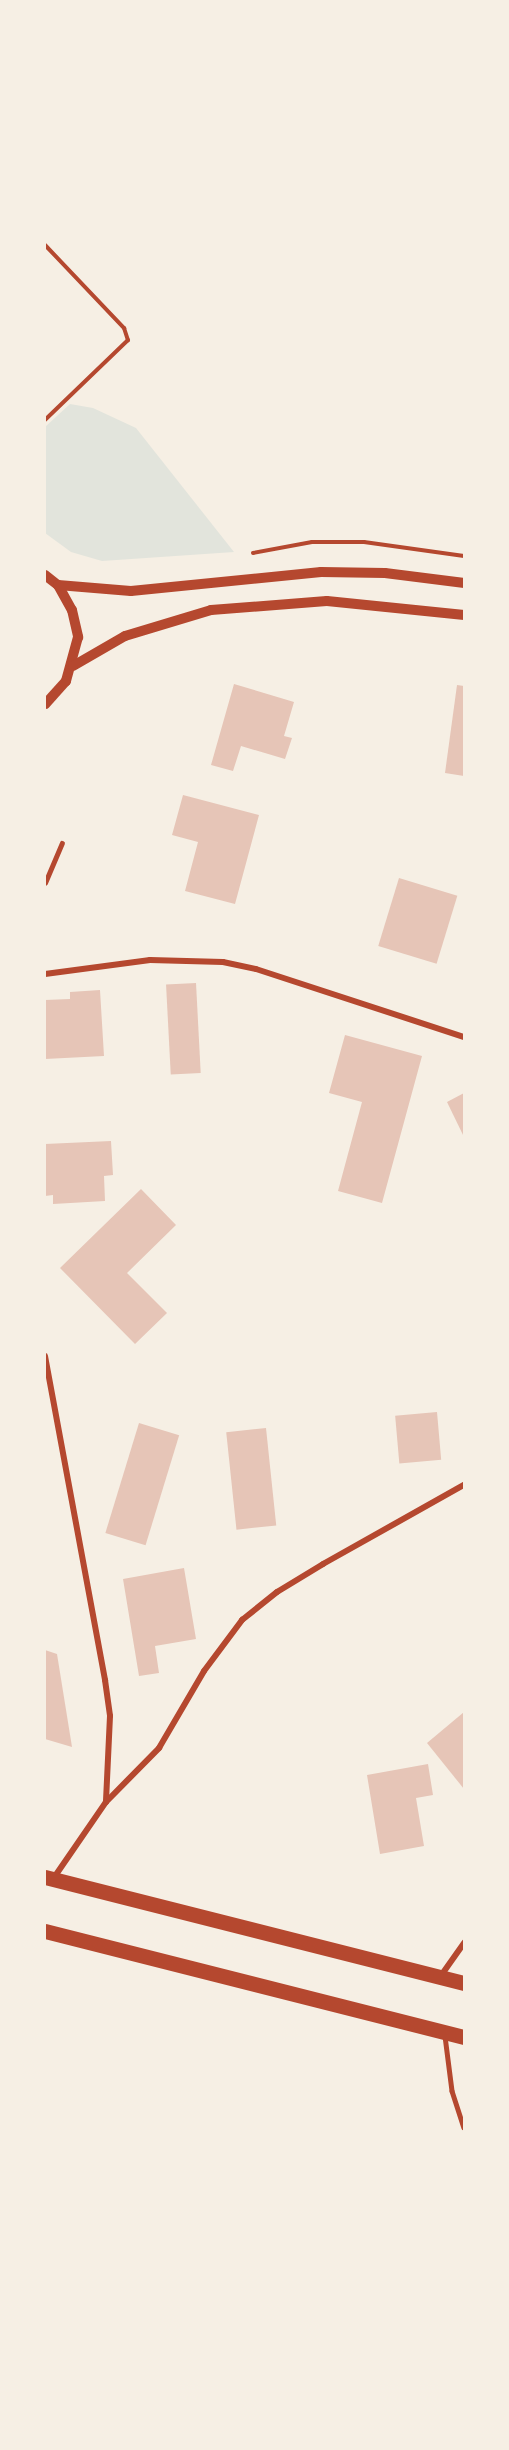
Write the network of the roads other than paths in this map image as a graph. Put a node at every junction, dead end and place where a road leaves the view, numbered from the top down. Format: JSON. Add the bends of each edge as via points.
{"nodes":[{"id":1,"x":45,"y":575,"type":"edge"},
{"id":2,"x":464,"y":583,"type":"edge"},
{"id":3,"x":58,"y":585,"type":"junction"},
{"id":4,"x":464,"y":615,"type":"edge"},
{"id":5,"x":73,"y":666,"type":"junction"},
{"id":6,"x":45,"y":704,"type":"edge"},
{"id":7,"x":62,"y":843,"type":"dead end"},
{"id":8,"x":45,"y":883,"type":"edge"},
{"id":9,"x":45,"y":974,"type":"edge"},
{"id":10,"x":464,"y":1037,"type":"edge"},
{"id":11,"x":45,"y":1356,"type":"edge"},
{"id":12,"x":464,"y":1485,"type":"edge"},
{"id":13,"x":106,"y":1802,"type":"junction"},
{"id":14,"x":49,"y":1878,"type":"edge"},
{"id":15,"x":45,"y":1931,"type":"edge"},
{"id":16,"x":464,"y":1943,"type":"edge"},
{"id":17,"x":440,"y":1977,"type":"junction"},
{"id":18,"x":464,"y":1983,"type":"edge"},
{"id":19,"x":445,"y":2032,"type":"junction"},
{"id":20,"x":464,"y":2037,"type":"edge"},
{"id":21,"x":464,"y":2127,"type":"edge"}],
"edges":[{"from":1,"to":3,"type":"street"},
{"from":2,"to":3,"type":"street","via":[[385,573],[321,572],[131,591]]},
{"from":3,"to":5,"type":"street","via":[[72,610],[78,637]]},
{"from":4,"to":5,"type":"street","via":[[327,601],[211,610],[124,636]]},
{"from":5,"to":6,"type":"street","via":[[66,681]]},
{"from":7,"to":8,"type":"lane"},
{"from":9,"to":10,"type":"street","via":[[150,960],[223,962],[256,969]]},
{"from":11,"to":13,"type":"street","via":[[110,1716]]},
{"from":12,"to":13,"type":"street","via":[[305,1575],[243,1620],[204,1671],[159,1748]]},
{"from":13,"to":14,"type":"street"},
{"from":14,"to":17,"type":"main road"},
{"from":15,"to":19,"type":"main road"},
{"from":16,"to":17,"type":"street"},
{"from":17,"to":18,"type":"main road"},
{"from":19,"to":20,"type":"main road"},
{"from":19,"to":21,"type":"lane","via":[[452,2091]]}]}
